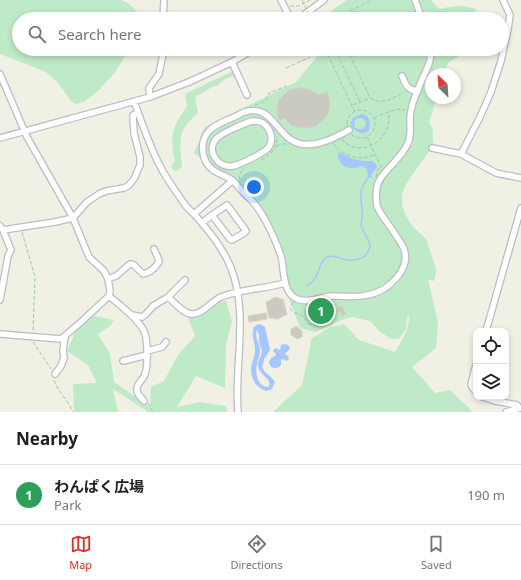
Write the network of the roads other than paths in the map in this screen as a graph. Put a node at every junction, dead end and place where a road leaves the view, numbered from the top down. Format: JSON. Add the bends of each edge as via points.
{"nodes":[{"id":1,"x":164,"y":0,"type":"edge"},
{"id":2,"x":324,"y":0,"type":"edge"},
{"id":3,"x":415,"y":0,"type":"edge"},
{"id":4,"x":503,"y":0,"type":"edge"},
{"id":5,"x":282,"y":2,"type":"edge"},
{"id":6,"x":163,"y":12,"type":"edge"},
{"id":7,"x":287,"y":12,"type":"edge"},
{"id":8,"x":308,"y":12,"type":"edge"},
{"id":9,"x":419,"y":12,"type":"edge"},
{"id":10,"x":509,"y":12,"type":"edge"},
{"id":11,"x":163,"y":56,"type":"edge"},
{"id":12,"x":242,"y":56,"type":"edge"},
{"id":13,"x":430,"y":56,"type":"edge"},
{"id":14,"x":502,"y":56,"type":"edge"},
{"id":15,"x":232,"y":62,"type":"junction"},
{"id":16,"x":0,"y":74,"type":"edge"},
{"id":17,"x":402,"y":76,"type":"dead end"},
{"id":18,"x":418,"y":91,"type":"junction"},
{"id":19,"x":248,"y":95,"type":"dead end"},
{"id":20,"x":150,"y":97,"type":"junction"},
{"id":21,"x":134,"y":101,"type":"junction"},
{"id":22,"x":138,"y":113,"type":"junction"},
{"id":23,"x":349,"y":130,"type":"road end"},
{"id":24,"x":25,"y":131,"type":"junction"},
{"id":25,"x":222,"y":134,"type":"joint"},
{"id":26,"x":0,"y":138,"type":"edge"},
{"id":27,"x":432,"y":148,"type":"dead end"},
{"id":28,"x":461,"y":154,"type":"junction"},
{"id":29,"x":521,"y":178,"type":"edge"},
{"id":30,"x":232,"y":181,"type":"junction"},
{"id":31,"x":521,"y":208,"type":"edge"},
{"id":32,"x":194,"y":214,"type":"junction"},
{"id":33,"x":212,"y":215,"type":"junction"},
{"id":34,"x":73,"y":218,"type":"junction"},
{"id":35,"x":202,"y":223,"type":"junction"},
{"id":36,"x":1,"y":228,"type":"edge"},
{"id":37,"x":154,"y":250,"type":"dead end"},
{"id":38,"x":108,"y":279,"type":"junction"},
{"id":39,"x":185,"y":280,"type":"dead end"},
{"id":40,"x":285,"y":283,"type":"junction"},
{"id":41,"x":238,"y":292,"type":"junction"},
{"id":42,"x":109,"y":296,"type":"junction"},
{"id":43,"x":168,"y":297,"type":"junction"},
{"id":44,"x":0,"y":300,"type":"edge"},
{"id":45,"x":132,"y":316,"type":"junction"},
{"id":46,"x":487,"y":328,"type":"edge"},
{"id":47,"x":0,"y":334,"type":"edge"},
{"id":48,"x":66,"y":336,"type":"junction"},
{"id":49,"x":166,"y":342,"type":"dead end"},
{"id":50,"x":147,"y":353,"type":"junction"},
{"id":51,"x":123,"y":361,"type":"dead end"},
{"id":52,"x":55,"y":374,"type":"road end"},
{"id":53,"x":473,"y":376,"type":"edge"},
{"id":54,"x":473,"y":388,"type":"edge"},
{"id":55,"x":492,"y":400,"type":"edge"},
{"id":56,"x":144,"y":401,"type":"road end"},
{"id":57,"x":520,"y":408,"type":"edge"},
{"id":58,"x":238,"y":412,"type":"edge"},
{"id":59,"x":506,"y":412,"type":"edge"}],
"edges":[{"from":1,"to":6,"type":"street"},
{"from":2,"to":8,"type":"street"},
{"from":3,"to":9,"type":"street"},
{"from":4,"to":10,"type":"street"},
{"from":5,"to":7,"type":"street"},
{"from":11,"to":20,"type":"street","via":[[159,74],[149,88]]},
{"from":12,"to":15,"type":"street"},
{"from":13,"to":18,"type":"street"},
{"from":14,"to":28,"type":"street","via":[[483,111]]},
{"from":15,"to":19,"type":"street"},
{"from":15,"to":20,"type":"street"},
{"from":16,"to":24,"type":"street"},
{"from":17,"to":18,"type":"street","via":[[409,88]]},
{"from":18,"to":40,"type":"street","via":[[410,113],[411,133],[408,143],[378,185],[376,197],[377,206],[404,248],[404,267],[401,273],[386,288],[359,297],[330,296],[301,300],[290,294]]},
{"from":20,"to":21,"type":"street"},
{"from":21,"to":22,"type":"street"},
{"from":21,"to":24,"type":"street"},
{"from":22,"to":32,"type":"street","via":[[160,167],[184,204]]},
{"from":22,"to":34,"type":"street","via":[[133,115],[140,165],[134,179],[124,188],[99,194],[87,202]]},
{"from":23,"to":30,"type":"street","via":[[317,144],[302,144],[283,134],[264,113],[244,112],[213,127],[204,138],[202,152],[206,161],[212,169]]},
{"from":24,"to":26,"type":"street"},
{"from":24,"to":34,"type":"street"},
{"from":25,"to":25,"type":"street","via":[[216,138],[212,149],[217,161],[227,166],[236,166],[261,154],[271,142],[268,128],[258,121],[247,122]]},
{"from":27,"to":28,"type":"street"},
{"from":28,"to":29,"type":"street","via":[[496,173]]},
{"from":30,"to":32,"type":"street"},
{"from":30,"to":40,"type":"street","via":[[258,207],[269,226],[281,257]]},
{"from":31,"to":46,"type":"street"},
{"from":32,"to":35,"type":"street"},
{"from":33,"to":33,"type":"street","via":[[232,240],[246,230],[226,205]]},
{"from":33,"to":35,"type":"street"},
{"from":34,"to":36,"type":"street"},
{"from":34,"to":38,"type":"street","via":[[88,257],[104,271]]},
{"from":35,"to":41,"type":"street","via":[[231,268]]},
{"from":36,"to":44,"type":"street","via":[[11,250]]},
{"from":37,"to":38,"type":"street","via":[[159,262],[147,273],[143,274],[130,264],[116,276]]},
{"from":38,"to":42,"type":"street"},
{"from":39,"to":43,"type":"street"},
{"from":40,"to":41,"type":"street"},
{"from":41,"to":43,"type":"street","via":[[221,297],[198,314],[190,315]]},
{"from":41,"to":58,"type":"street"},
{"from":42,"to":45,"type":"street"},
{"from":42,"to":48,"type":"street"},
{"from":43,"to":45,"type":"street","via":[[153,306],[142,317]]},
{"from":45,"to":50,"type":"street","via":[[144,332]]},
{"from":47,"to":48,"type":"street","via":[[61,339]]},
{"from":48,"to":52,"type":"street","via":[[64,358]]},
{"from":49,"to":50,"type":"street","via":[[162,347]]},
{"from":50,"to":51,"type":"street"},
{"from":50,"to":56,"type":"street","via":[[145,376],[137,389]]},
{"from":53,"to":54,"type":"street"},
{"from":55,"to":57,"type":"street","via":[[518,405]]},
{"from":57,"to":59,"type":"street"}]}
